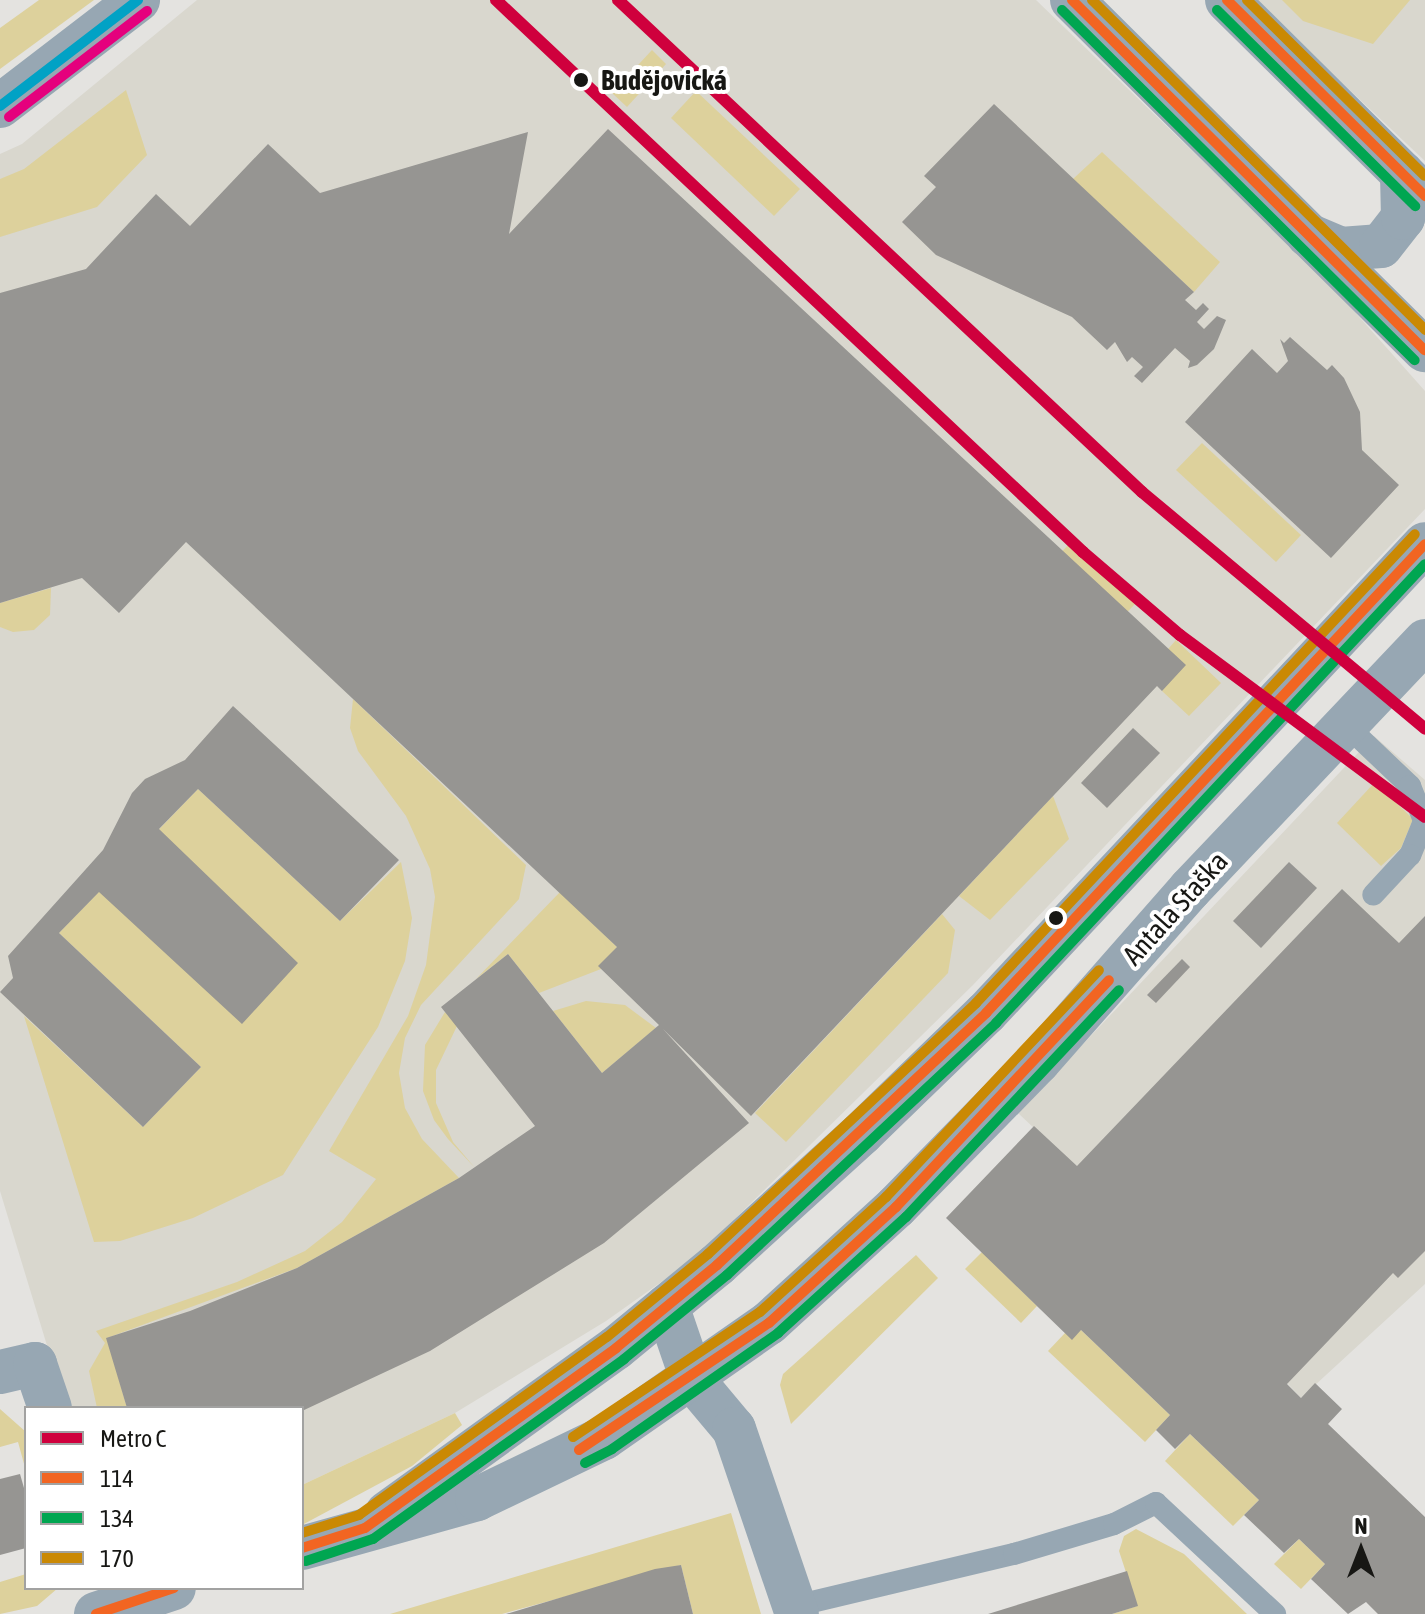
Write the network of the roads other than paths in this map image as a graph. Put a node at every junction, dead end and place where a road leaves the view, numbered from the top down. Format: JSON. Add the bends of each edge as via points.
{"nodes":[{"id":1,"x":138,"y":0,"type":"edge"},
{"id":2,"x":1072,"y":0,"type":"edge"},
{"id":3,"x":1227,"y":0,"type":"edge"},
{"id":4,"x":0,"y":106,"type":"edge"},
{"id":5,"x":1414,"y":185,"type":"edge"},
{"id":6,"x":1306,"y":234,"type":"junction"},
{"id":7,"x":1425,"y":350,"type":"edge"},
{"id":8,"x":1425,"y":544,"type":"edge"},
{"id":9,"x":1425,"y":641,"type":"edge"},
{"id":10,"x":1345,"y":724,"type":"junction"},
{"id":11,"x":1373,"y":895,"type":"dead end"},
{"id":12,"x":667,"y":1306,"type":"junction"},
{"id":13,"x":18,"y":1368,"type":"edge"},
{"id":14,"x":692,"y":1379,"type":"junction"},
{"id":15,"x":48,"y":1406,"type":"edge"},
{"id":16,"x":365,"y":1528,"type":"junction"},
{"id":17,"x":304,"y":1547,"type":"edge"},
{"id":18,"x":165,"y":1590,"type":"edge"},
{"id":19,"x":105,"y":1604,"type":"edge"},
{"id":20,"x":796,"y":1610,"type":"edge"},
{"id":21,"x":1275,"y":1614,"type":"edge"}],
"edges":[{"from":1,"to":4,"type":"street"},
{"from":2,"to":6,"type":"street"},
{"from":3,"to":5,"type":"street"},
{"from":5,"to":6,"type":"street","via":[[1403,218],[1381,246],[1341,249]]},
{"from":6,"to":7,"type":"street"},
{"from":8,"to":12,"type":"street","name":"Antala Staška","via":[[986,1013],[861,1134]]},
{"from":9,"to":10,"type":"street","name":"Antala Staška"},
{"from":10,"to":11,"type":"lane","via":[[1410,786],[1424,821],[1410,855]]},
{"from":10,"to":14,"type":"street","name":"Antala Staška","via":[[1038,1062],[896,1207],[769,1323]]},
{"from":12,"to":14,"type":"street"},
{"from":12,"to":16,"type":"street","name":"Antala Staška"},
{"from":13,"to":15,"type":"street"},
{"from":14,"to":16,"type":"street","name":"Antala Staška","via":[[604,1438],[477,1499]]},
{"from":14,"to":20,"type":"street","via":[[734,1429]]},
{"from":16,"to":17,"type":"street","name":"Antala Staška"},
{"from":18,"to":19,"type":"street"},
{"from":20,"to":21,"type":"lane","via":[[1014,1554],[1114,1524],[1156,1503]]}]}
